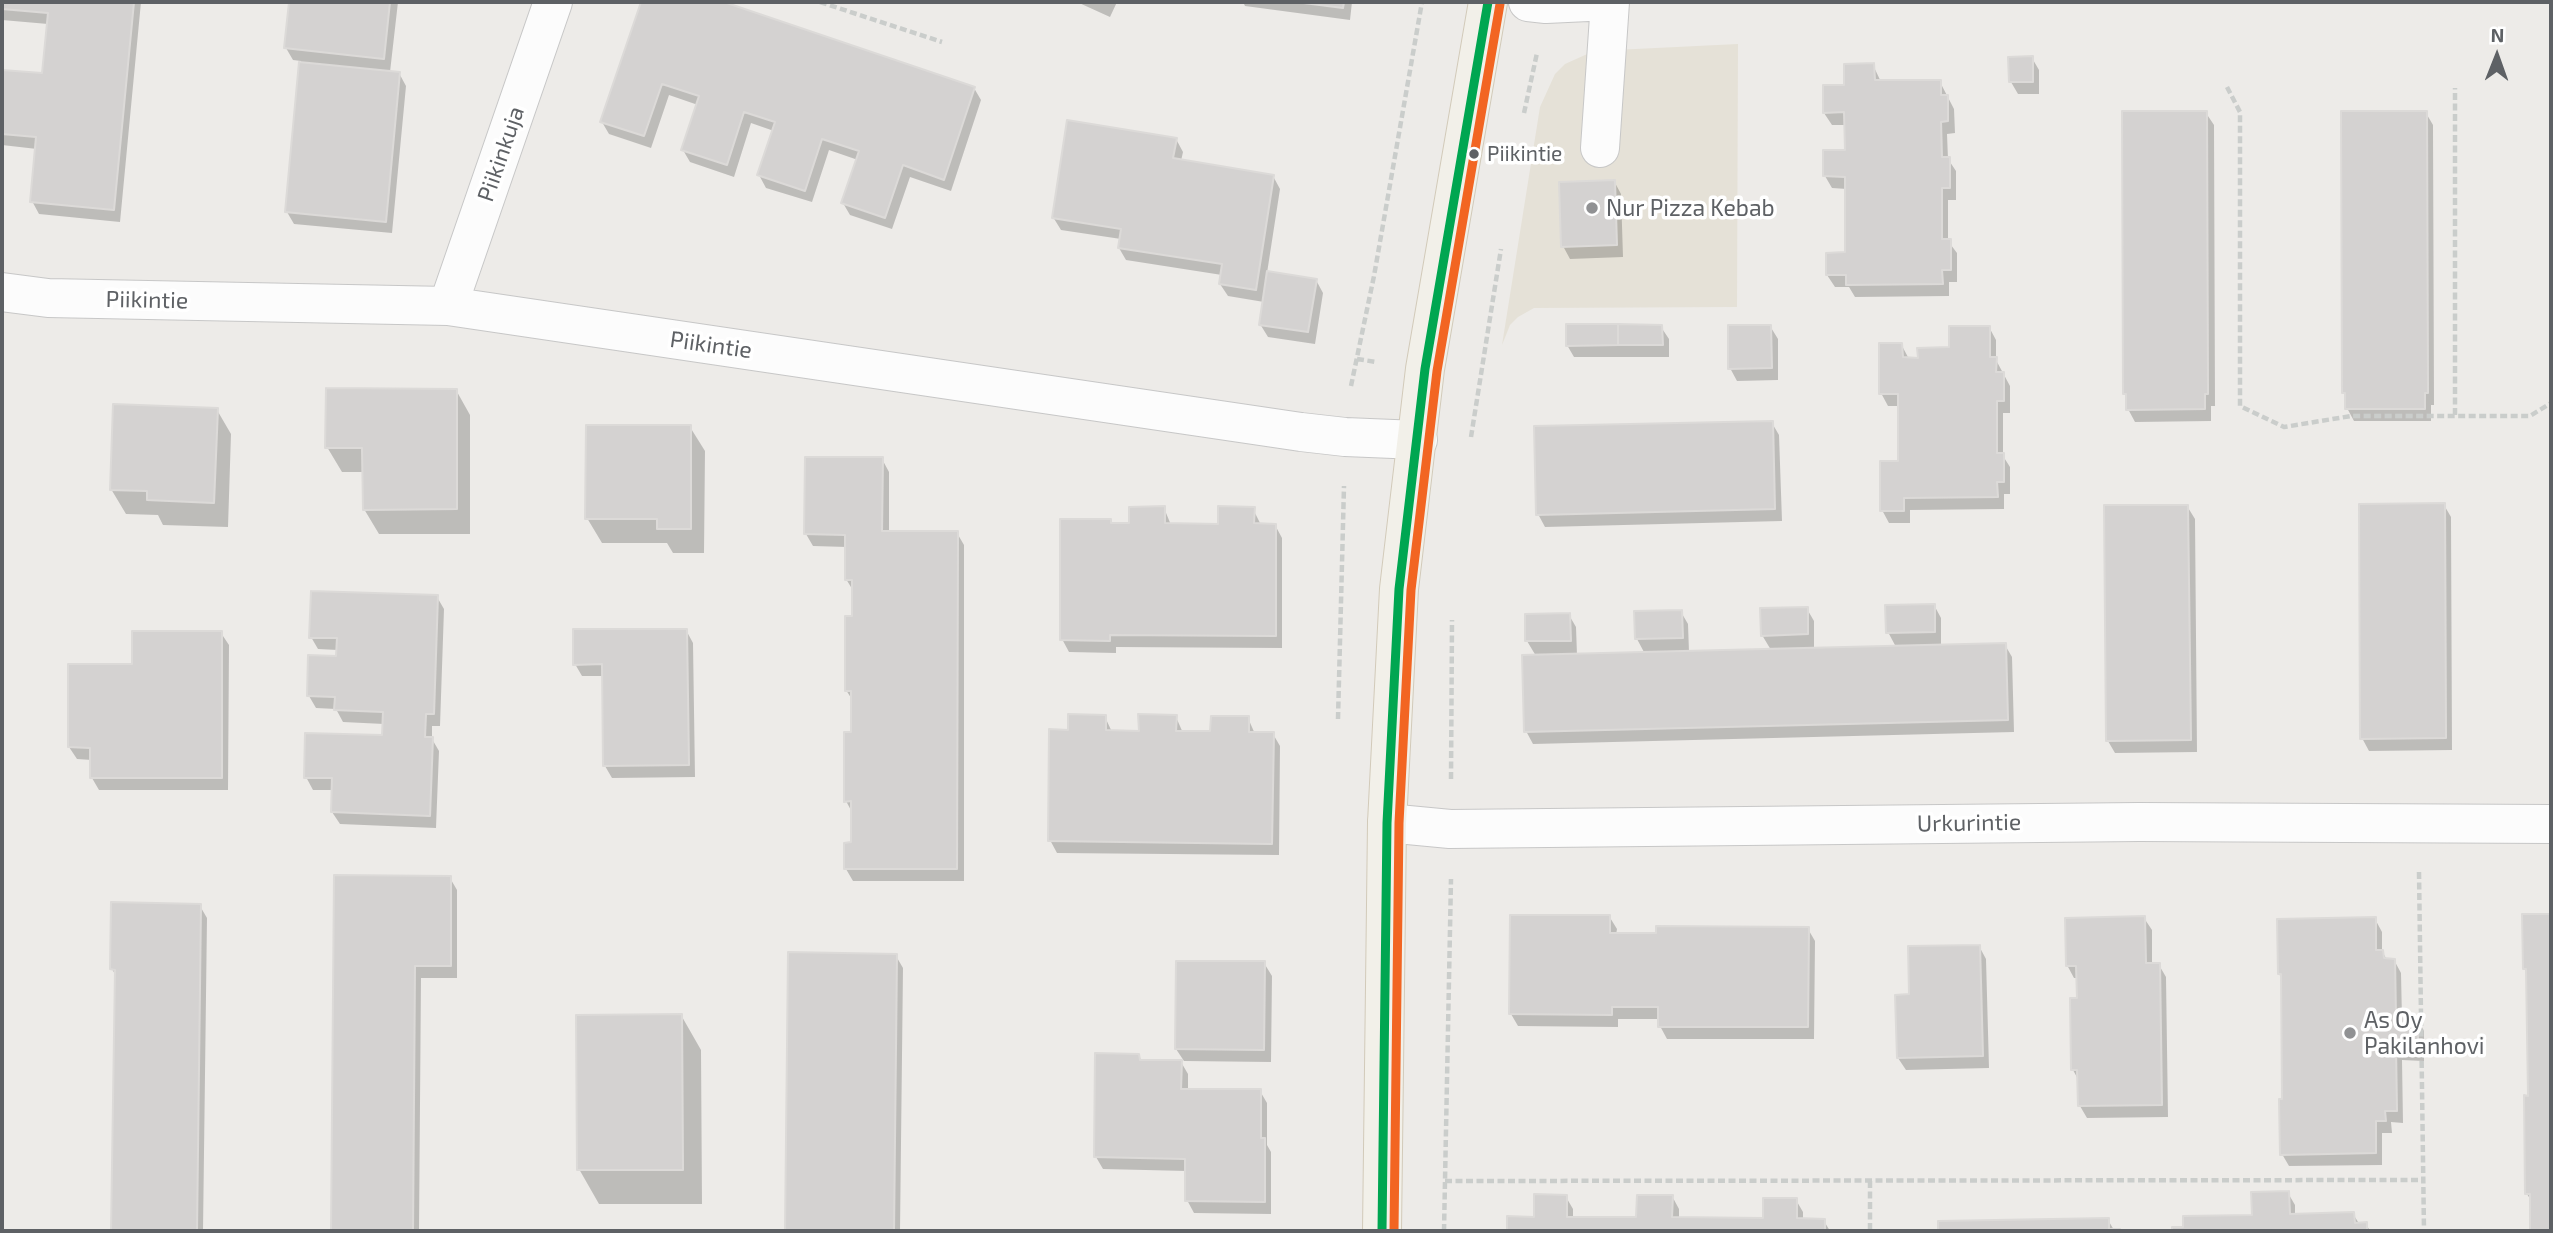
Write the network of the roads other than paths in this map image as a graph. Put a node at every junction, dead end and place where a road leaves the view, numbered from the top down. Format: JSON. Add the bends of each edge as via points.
{"nodes":[{"id":1,"x":553,"y":2,"type":"edge"},
{"id":2,"x":1488,"y":2,"type":"edge"},
{"id":3,"x":1588,"y":2,"type":"edge"},
{"id":4,"x":1610,"y":2,"type":"edge"},
{"id":5,"x":1537,"y":3,"type":"edge"},
{"id":6,"x":1600,"y":148,"type":"dead end"},
{"id":7,"x":2,"y":292,"type":"edge"},
{"id":8,"x":448,"y":306,"type":"junction"},
{"id":9,"x":1418,"y":440,"type":"junction"},
{"id":10,"x":1387,"y":823,"type":"junction"},
{"id":11,"x":2551,"y":824,"type":"edge"},
{"id":12,"x":1382,"y":1231,"type":"edge"}],
"edges":[{"from":1,"to":8,"type":"street","name":"Piikinkuja"},
{"from":2,"to":9,"type":"main road","via":[[1425,369]]},
{"from":3,"to":5,"type":"street"},
{"from":4,"to":6,"type":"street"},
{"from":7,"to":8,"type":"street","name":"Piikintie","via":[[48,298]]},
{"from":8,"to":9,"type":"street","name":"Piikintie","via":[[1301,432]]},
{"from":9,"to":10,"type":"main road","via":[[1399,589]]},
{"from":10,"to":11,"type":"street","name":"Urkurintie","via":[[1451,829],[2139,822]]},
{"from":10,"to":12,"type":"main road"}]}
